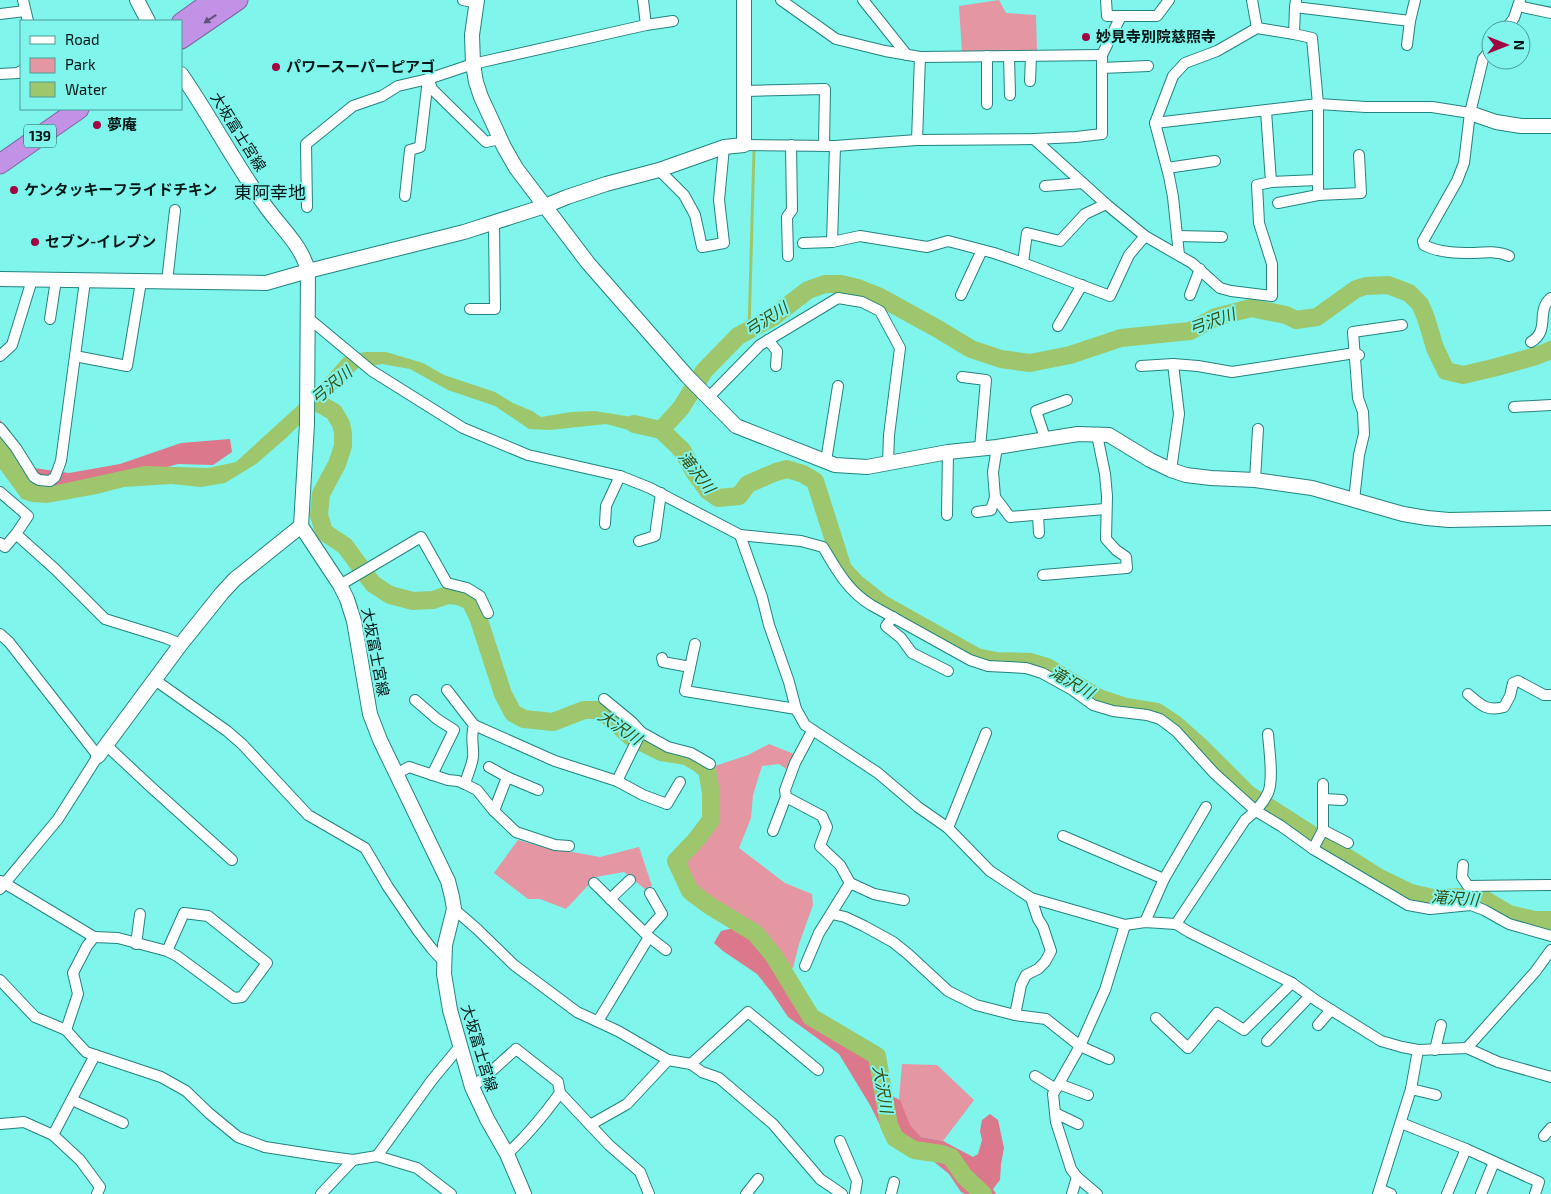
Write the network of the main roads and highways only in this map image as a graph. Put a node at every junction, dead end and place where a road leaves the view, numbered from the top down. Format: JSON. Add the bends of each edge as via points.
{"nodes":[{"id":1,"x":213,"y":0,"type":"edge"},
{"id":2,"x":238,"y":0,"type":"edge"},
{"id":3,"x":182,"y":22,"type":"edge"},
{"id":4,"x":182,"y":37,"type":"edge"},
{"id":5,"x":56,"y":110,"type":"edge"},
{"id":6,"x":78,"y":110,"type":"edge"},
{"id":7,"x":0,"y":149,"type":"edge"},
{"id":8,"x":0,"y":164,"type":"edge"}],
"edges":[{"from":1,"to":3,"type":"highway"},
{"from":2,"to":4,"type":"highway","one_way":true},
{"from":5,"to":7,"type":"highway","number":"139"},
{"from":6,"to":8,"type":"highway","number":"139"}]}
